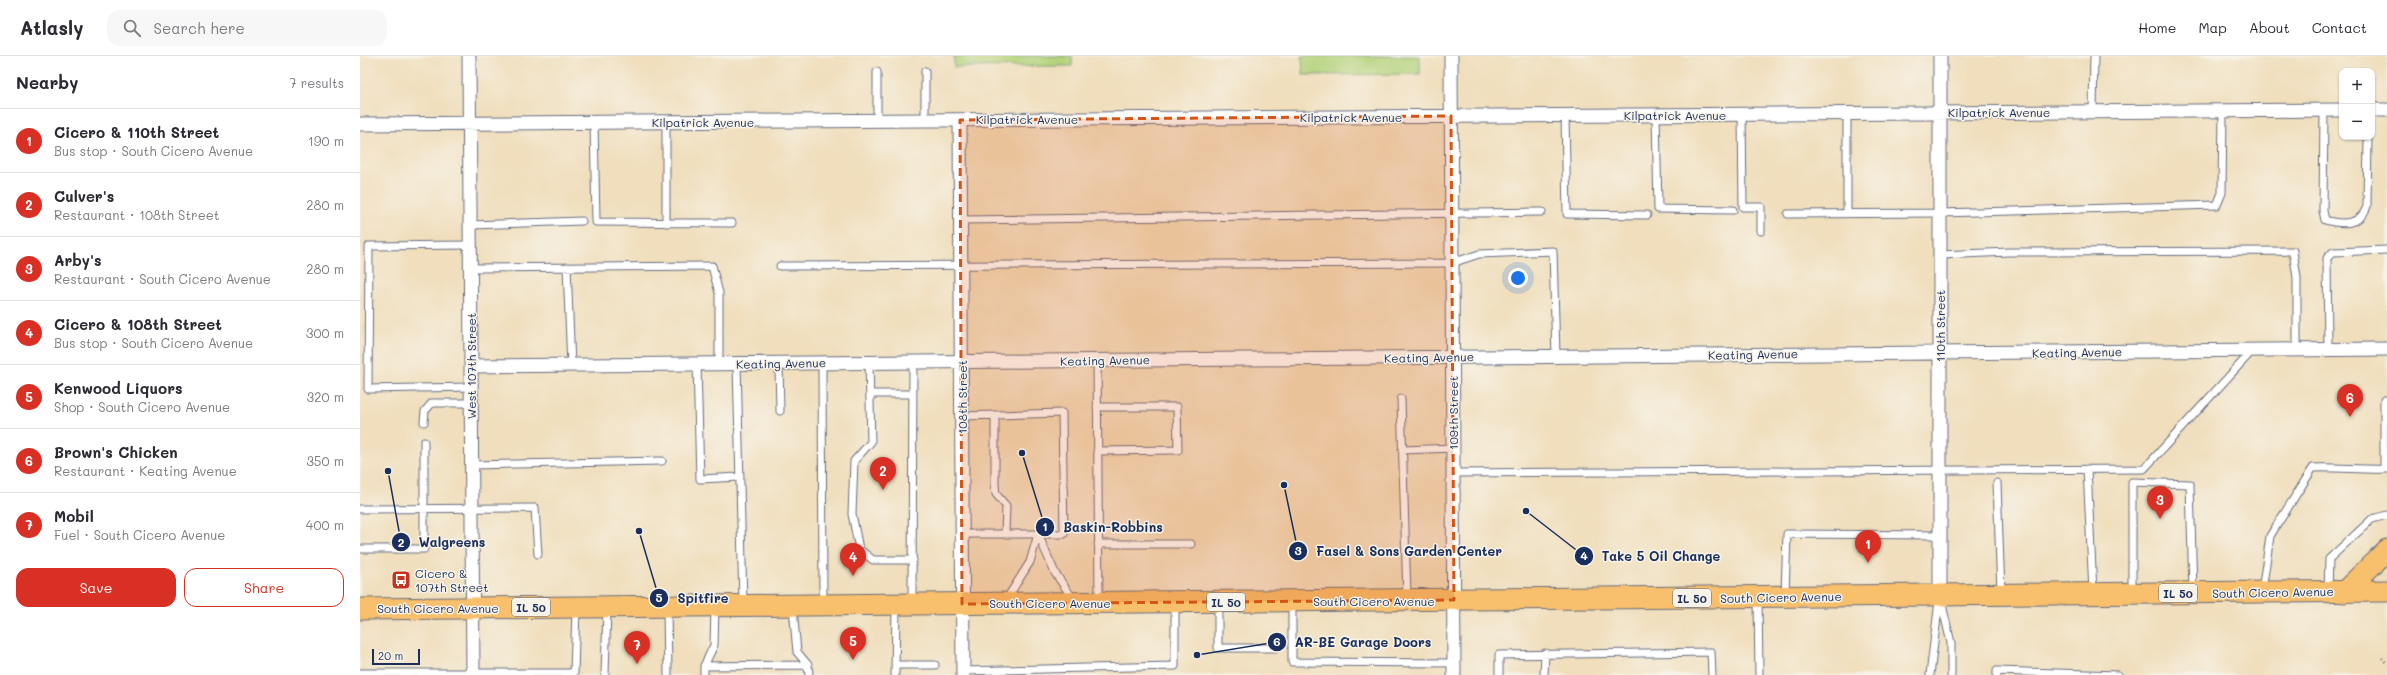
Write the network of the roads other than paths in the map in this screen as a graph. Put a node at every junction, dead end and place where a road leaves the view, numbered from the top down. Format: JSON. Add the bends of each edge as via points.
{"nodes":[{"id":1,"x":469,"y":56,"type":"edge"},
{"id":2,"x":1451,"y":56,"type":"edge"},
{"id":3,"x":1940,"y":56,"type":"edge"},
{"id":4,"x":2094,"y":56,"type":"edge"},
{"id":5,"x":925,"y":70,"type":"dead end"},
{"id":6,"x":877,"y":72,"type":"dead end"},
{"id":7,"x":2324,"y":110,"type":"junction"},
{"id":8,"x":2339,"y":110,"type":"edge"},
{"id":9,"x":2375,"y":110,"type":"edge"},
{"id":10,"x":2387,"y":110,"type":"edge"},
{"id":11,"x":2223,"y":111,"type":"junction"},
{"id":12,"x":2093,"y":112,"type":"junction"},
{"id":13,"x":1940,"y":113,"type":"junction"},
{"id":14,"x":1742,"y":114,"type":"junction"},
{"id":15,"x":1847,"y":114,"type":"junction"},
{"id":16,"x":1656,"y":115,"type":"junction"},
{"id":17,"x":1451,"y":116,"type":"junction"},
{"id":18,"x":1565,"y":116,"type":"junction"},
{"id":19,"x":877,"y":120,"type":"junction"},
{"id":20,"x":925,"y":120,"type":"junction"},
{"id":21,"x":960,"y":120,"type":"junction"},
{"id":22,"x":594,"y":122,"type":"junction"},
{"id":23,"x":666,"y":122,"type":"junction"},
{"id":24,"x":470,"y":123,"type":"junction"},
{"id":25,"x":360,"y":124,"type":"edge"},
{"id":26,"x":2368,"y":140,"type":"edge"},
{"id":27,"x":1734,"y":210,"type":"dead end"},
{"id":28,"x":1452,"y":212,"type":"junction"},
{"id":29,"x":1542,"y":212,"type":"dead end"},
{"id":30,"x":1847,"y":212,"type":"junction"},
{"id":31,"x":1940,"y":213,"type":"junction"},
{"id":32,"x":1788,"y":214,"type":"dead end"},
{"id":33,"x":1647,"y":215,"type":"dead end"},
{"id":34,"x":961,"y":220,"type":"junction"},
{"id":35,"x":582,"y":222,"type":"dead end"},
{"id":36,"x":666,"y":223,"type":"junction"},
{"id":37,"x":732,"y":223,"type":"dead end"},
{"id":38,"x":470,"y":224,"type":"junction"},
{"id":39,"x":1761,"y":231,"type":"dead end"},
{"id":40,"x":470,"y":245,"type":"junction"},
{"id":41,"x":2387,"y":250,"type":"edge"},
{"id":42,"x":1940,"y":255,"type":"junction"},
{"id":43,"x":1452,"y":263,"type":"junction"},
{"id":44,"x":961,"y":265,"type":"junction"},
{"id":45,"x":780,"y":266,"type":"dead end"},
{"id":46,"x":567,"y":267,"type":"junction"},
{"id":47,"x":471,"y":268,"type":"junction"},
{"id":48,"x":2387,"y":349,"type":"edge"},
{"id":49,"x":2253,"y":350,"type":"junction"},
{"id":50,"x":2297,"y":350,"type":"junction"},
{"id":51,"x":2328,"y":350,"type":"junction"},
{"id":52,"x":1940,"y":353,"type":"junction"},
{"id":53,"x":1556,"y":356,"type":"junction"},
{"id":54,"x":1453,"y":357,"type":"junction"},
{"id":55,"x":1096,"y":360,"type":"junction"},
{"id":56,"x":869,"y":362,"type":"junction"},
{"id":57,"x":913,"y":362,"type":"junction"},
{"id":58,"x":962,"y":362,"type":"junction"},
{"id":59,"x":779,"y":363,"type":"junction"},
{"id":60,"x":822,"y":363,"type":"junction"},
{"id":61,"x":697,"y":364,"type":"junction"},
{"id":62,"x":719,"y":364,"type":"junction"},
{"id":63,"x":737,"y":364,"type":"junction"},
{"id":64,"x":571,"y":365,"type":"junction"},
{"id":65,"x":471,"y":366,"type":"junction"},
{"id":66,"x":471,"y":387,"type":"junction"},
{"id":67,"x":870,"y":394,"type":"junction"},
{"id":68,"x":913,"y":394,"type":"junction"},
{"id":69,"x":1401,"y":399,"type":"dead end"},
{"id":70,"x":2387,"y":400,"type":"edge"},
{"id":71,"x":471,"y":402,"type":"junction"},
{"id":72,"x":1097,"y":407,"type":"junction"},
{"id":73,"x":780,"y":411,"type":"dead end"},
{"id":74,"x":996,"y":415,"type":"junction"},
{"id":75,"x":962,"y":416,"type":"junction"},
{"id":76,"x":424,"y":422,"type":"dead end"},
{"id":77,"x":424,"y":442,"type":"dead end"},
{"id":78,"x":1454,"y":448,"type":"junction"},
{"id":79,"x":1402,"y":450,"type":"junction"},
{"id":80,"x":1097,"y":451,"type":"junction"},
{"id":81,"x":662,"y":461,"type":"dead end"},
{"id":82,"x":472,"y":465,"type":"junction"},
{"id":83,"x":2386,"y":469,"type":"edge"},
{"id":84,"x":1940,"y":470,"type":"junction"},
{"id":85,"x":2087,"y":470,"type":"junction"},
{"id":86,"x":1454,"y":473,"type":"junction"},
{"id":87,"x":740,"y":477,"type":"junction"},
{"id":88,"x":1997,"y":483,"type":"dead end"},
{"id":89,"x":360,"y":509,"type":"edge"},
{"id":90,"x":425,"y":509,"type":"junction"},
{"id":91,"x":472,"y":509,"type":"junction"},
{"id":92,"x":2387,"y":515,"type":"edge"},
{"id":93,"x":962,"y":534,"type":"junction"},
{"id":94,"x":1005,"y":534,"type":"junction"},
{"id":95,"x":1038,"y":534,"type":"junction"},
{"id":96,"x":1940,"y":534,"type":"junction"},
{"id":97,"x":1098,"y":544,"type":"junction"},
{"id":98,"x":1191,"y":544,"type":"dead end"},
{"id":99,"x":360,"y":549,"type":"edge"},
{"id":100,"x":2387,"y":550,"type":"edge"},
{"id":101,"x":538,"y":554,"type":"dead end"},
{"id":102,"x":913,"y":560,"type":"junction"},
{"id":103,"x":2387,"y":591,"type":"edge"},
{"id":104,"x":2262,"y":592,"type":"junction"},
{"id":105,"x":2336,"y":592,"type":"junction"},
{"id":106,"x":2193,"y":593,"type":"junction"},
{"id":107,"x":2094,"y":594,"type":"junction"},
{"id":108,"x":2132,"y":594,"type":"junction"},
{"id":109,"x":1940,"y":595,"type":"junction"},
{"id":110,"x":2001,"y":595,"type":"junction"},
{"id":111,"x":1758,"y":597,"type":"junction"},
{"id":112,"x":1785,"y":597,"type":"junction"},
{"id":113,"x":1407,"y":600,"type":"junction"},
{"id":114,"x":1454,"y":600,"type":"junction"},
{"id":115,"x":1175,"y":602,"type":"junction"},
{"id":116,"x":1218,"y":602,"type":"junction"},
{"id":117,"x":1292,"y":602,"type":"junction"},
{"id":118,"x":1077,"y":603,"type":"junction"},
{"id":119,"x":1099,"y":603,"type":"junction"},
{"id":120,"x":904,"y":604,"type":"junction"},
{"id":121,"x":962,"y":604,"type":"junction"},
{"id":122,"x":1004,"y":604,"type":"junction"},
{"id":123,"x":793,"y":605,"type":"junction"},
{"id":124,"x":823,"y":605,"type":"junction"},
{"id":125,"x":667,"y":606,"type":"junction"},
{"id":126,"x":715,"y":606,"type":"junction"},
{"id":127,"x":743,"y":606,"type":"junction"},
{"id":128,"x":576,"y":607,"type":"junction"},
{"id":129,"x":607,"y":607,"type":"junction"},
{"id":130,"x":360,"y":608,"type":"edge"},
{"id":131,"x":473,"y":608,"type":"junction"},
{"id":132,"x":1275,"y":648,"type":"dead end"},
{"id":133,"x":1545,"y":654,"type":"junction"},
{"id":134,"x":808,"y":665,"type":"junction"},
{"id":135,"x":896,"y":665,"type":"junction"},
{"id":136,"x":935,"y":665,"type":"dead end"},
{"id":137,"x":704,"y":666,"type":"junction"},
{"id":138,"x":1454,"y":669,"type":"edge"},
{"id":139,"x":360,"y":673,"type":"edge"},
{"id":140,"x":963,"y":673,"type":"edge"},
{"id":141,"x":473,"y":674,"type":"edge"},
{"id":142,"x":605,"y":675,"type":"edge"},
{"id":143,"x":668,"y":675,"type":"edge"},
{"id":144,"x":704,"y":675,"type":"edge"},
{"id":145,"x":809,"y":675,"type":"edge"},
{"id":146,"x":895,"y":675,"type":"edge"},
{"id":147,"x":1499,"y":675,"type":"edge"},
{"id":148,"x":1544,"y":675,"type":"edge"},
{"id":149,"x":1712,"y":675,"type":"edge"},
{"id":150,"x":1759,"y":675,"type":"edge"},
{"id":151,"x":1930,"y":675,"type":"edge"},
{"id":152,"x":1951,"y":675,"type":"edge"},
{"id":153,"x":1997,"y":675,"type":"edge"},
{"id":154,"x":2118,"y":675,"type":"edge"}],
"edges":[{"from":1,"to":24,"type":"street","name":"West 107th Street"},
{"from":2,"to":17,"type":"street","name":"109th Street"},
{"from":3,"to":13,"type":"street","name":"110th Street"},
{"from":4,"to":12,"type":"lane"},
{"from":5,"to":20,"type":"lane"},
{"from":6,"to":19,"type":"lane"},
{"from":7,"to":8,"type":"street","name":"Kilpatrick Avenue"},
{"from":7,"to":11,"type":"street","name":"Kilpatrick Avenue"},
{"from":7,"to":26,"type":"lane","via":[[2322,211],[2325,220],[2336,223],[2357,221],[2364,215],[2367,206]]},
{"from":9,"to":10,"type":"street"},
{"from":11,"to":12,"type":"street","name":"Kilpatrick Avenue"},
{"from":11,"to":31,"type":"lane","via":[[2222,193],[2217,205]]},
{"from":12,"to":13,"type":"street","name":"Kilpatrick Avenue"},
{"from":13,"to":15,"type":"street","name":"Kilpatrick Avenue"},
{"from":13,"to":31,"type":"street","name":"110th Street"},
{"from":14,"to":15,"type":"street","name":"Kilpatrick Avenue"},
{"from":14,"to":16,"type":"street","name":"Kilpatrick Avenue"},
{"from":14,"to":39,"type":"lane","via":[[1743,207],[1761,207]]},
{"from":15,"to":30,"type":"lane"},
{"from":16,"to":18,"type":"street","name":"Kilpatrick Avenue"},
{"from":16,"to":27,"type":"lane","via":[[1658,209]]},
{"from":17,"to":18,"type":"street","name":"Kilpatrick Avenue"},
{"from":17,"to":21,"type":"street","name":"Kilpatrick Avenue"},
{"from":17,"to":28,"type":"street","name":"109th Street"},
{"from":18,"to":33,"type":"lane","via":[[1567,214]]},
{"from":19,"to":20,"type":"street","name":"Kilpatrick Avenue"},
{"from":19,"to":23,"type":"street","name":"Kilpatrick Avenue"},
{"from":20,"to":21,"type":"street","name":"Kilpatrick Avenue"},
{"from":21,"to":34,"type":"street","name":"108th Street"},
{"from":22,"to":23,"type":"street","name":"Kilpatrick Avenue"},
{"from":22,"to":24,"type":"street","name":"Kilpatrick Avenue"},
{"from":22,"to":36,"type":"lane","via":[[596,222]]},
{"from":23,"to":36,"type":"lane"},
{"from":24,"to":25,"type":"street","name":"Kilpatrick Avenue"},
{"from":24,"to":38,"type":"street","name":"West 107th Street"},
{"from":28,"to":29,"type":"lane"},
{"from":28,"to":34,"type":"lane"},
{"from":28,"to":43,"type":"street","name":"109th Street"},
{"from":30,"to":31,"type":"lane"},
{"from":30,"to":32,"type":"lane"},
{"from":31,"to":42,"type":"street","name":"110th Street"},
{"from":34,"to":44,"type":"street","name":"108th Street"},
{"from":35,"to":38,"type":"lane"},
{"from":36,"to":37,"type":"lane"},
{"from":38,"to":40,"type":"street","name":"West 107th Street"},
{"from":40,"to":47,"type":"street","name":"West 107th Street"},
{"from":40,"to":66,"type":"lane","via":[[369,246],[368,389]]},
{"from":41,"to":51,"type":"lane","via":[[2333,252],[2326,258]]},
{"from":42,"to":50,"type":"lane","via":[[2008,252],[2293,251],[2297,278]]},
{"from":42,"to":52,"type":"street","name":"110th Street"},
{"from":43,"to":44,"type":"lane"},
{"from":43,"to":53,"type":"lane","via":[[1479,254],[1553,251]]},
{"from":43,"to":54,"type":"street","name":"109th Street"},
{"from":44,"to":45,"type":"lane"},
{"from":44,"to":58,"type":"street","name":"108th Street"},
{"from":46,"to":47,"type":"lane"},
{"from":46,"to":62,"type":"lane","via":[[712,266],[719,293]]},
{"from":46,"to":64,"type":"lane"},
{"from":47,"to":65,"type":"street","name":"West 107th Street"},
{"from":48,"to":51,"type":"street","name":"Keating Avenue"},
{"from":49,"to":50,"type":"street","name":"Keating Avenue"},
{"from":49,"to":52,"type":"street","name":"Keating Avenue"},
{"from":49,"to":85,"type":"lane","via":[[2144,469]]},
{"from":50,"to":51,"type":"street","name":"Keating Avenue"},
{"from":52,"to":53,"type":"street","name":"Keating Avenue"},
{"from":52,"to":84,"type":"street","name":"110th Street"},
{"from":53,"to":54,"type":"street","name":"Keating Avenue"},
{"from":54,"to":55,"type":"street","name":"Keating Avenue"},
{"from":54,"to":78,"type":"street","name":"109th Street"},
{"from":55,"to":58,"type":"street","name":"Keating Avenue"},
{"from":55,"to":72,"type":"lane"},
{"from":56,"to":57,"type":"street","name":"Keating Avenue"},
{"from":56,"to":60,"type":"street","name":"Keating Avenue"},
{"from":56,"to":67,"type":"lane"},
{"from":57,"to":58,"type":"street","name":"Keating Avenue"},
{"from":57,"to":68,"type":"lane"},
{"from":58,"to":75,"type":"street","name":"108th Street"},
{"from":59,"to":60,"type":"street","name":"Keating Avenue"},
{"from":59,"to":63,"type":"street","name":"Keating Avenue"},
{"from":59,"to":73,"type":"lane"},
{"from":60,"to":124,"type":"lane"},
{"from":61,"to":62,"type":"street","name":"Keating Avenue"},
{"from":61,"to":64,"type":"street","name":"Keating Avenue"},
{"from":61,"to":87,"type":"lane","via":[[700,479]]},
{"from":62,"to":63,"type":"street","name":"Keating Avenue"},
{"from":63,"to":87,"type":"lane"},
{"from":64,"to":65,"type":"street","name":"Keating Avenue"},
{"from":65,"to":66,"type":"street","name":"West 107th Street"},
{"from":66,"to":71,"type":"street","name":"West 107th Street"},
{"from":67,"to":68,"type":"lane"},
{"from":67,"to":102,"type":"lane","via":[[871,442],[854,461],[852,514],[859,549],[873,560]]},
{"from":68,"to":102,"type":"lane"},
{"from":69,"to":79,"type":"lane"},
{"from":70,"to":83,"type":"lane","via":[[2384,400]]},
{"from":71,"to":76,"type":"lane","via":[[432,404],[425,411]]},
{"from":71,"to":82,"type":"street","name":"West 107th Street"},
{"from":72,"to":80,"type":"lane"},
{"from":72,"to":80,"type":"lane","via":[[1177,407],[1178,450]]},
{"from":74,"to":75,"type":"lane"},
{"from":74,"to":94,"type":"lane","via":[[994,484],[996,494],[1006,506]]},
{"from":74,"to":95,"type":"lane","via":[[1062,414],[1064,534]]},
{"from":75,"to":93,"type":"street","name":"108th Street"},
{"from":77,"to":90,"type":"lane"},
{"from":78,"to":79,"type":"lane"},
{"from":78,"to":86,"type":"street","name":"109th Street"},
{"from":79,"to":113,"type":"lane"},
{"from":80,"to":97,"type":"lane"},
{"from":81,"to":82,"type":"lane"},
{"from":82,"to":91,"type":"street","name":"West 107th Street"},
{"from":83,"to":104,"type":"lane","via":[[2313,468],[2270,536]]},
{"from":84,"to":85,"type":"lane"},
{"from":84,"to":86,"type":"lane"},
{"from":84,"to":96,"type":"street","name":"110th Street"},
{"from":85,"to":107,"type":"lane"},
{"from":86,"to":114,"type":"street","name":"109th Street"},
{"from":87,"to":127,"type":"lane"},
{"from":88,"to":110,"type":"lane"},
{"from":89,"to":90,"type":"lane"},
{"from":90,"to":91,"type":"lane"},
{"from":90,"to":99,"type":"lane","via":[[424,549]]},
{"from":91,"to":101,"type":"lane","via":[[535,508]]},
{"from":91,"to":131,"type":"street","name":"West 107th Street"},
{"from":92,"to":105,"type":"lane","via":[[2372,519],[2329,559]]},
{"from":93,"to":94,"type":"lane"},
{"from":93,"to":121,"type":"street","name":"108th Street"},
{"from":94,"to":95,"type":"lane"},
{"from":95,"to":118,"type":"lane","via":[[1054,574]]},
{"from":95,"to":122,"type":"lane","via":[[1030,562]]},
{"from":96,"to":109,"type":"street","name":"110th Street"},
{"from":96,"to":112,"type":"lane","via":[[1787,534]]},
{"from":97,"to":98,"type":"lane"},
{"from":97,"to":119,"type":"lane"},
{"from":100,"to":105,"type":"main road"},
{"from":102,"to":120,"type":"lane"},
{"from":103,"to":105,"type":"main road","name":"South Cicero Avenue","number":"IL 50"},
{"from":104,"to":105,"type":"main road","name":"South Cicero Avenue","number":"IL 50"},
{"from":104,"to":106,"type":"main road","name":"South Cicero Avenue","number":"IL 50"},
{"from":106,"to":108,"type":"main road","name":"South Cicero Avenue","number":"IL 50"},
{"from":106,"to":108,"type":"lane","via":[[2190,484],[2132,482]]},
{"from":107,"to":108,"type":"main road","name":"South Cicero Avenue","number":"IL 50"},
{"from":107,"to":110,"type":"main road","name":"South Cicero Avenue","number":"IL 50"},
{"from":109,"to":110,"type":"main road","name":"South Cicero Avenue","number":"IL 50"},
{"from":109,"to":112,"type":"main road","name":"South Cicero Avenue","number":"IL 50"},
{"from":109,"to":151,"type":"lane"},
{"from":109,"to":152,"type":"lane","via":[[1951,643]]},
{"from":111,"to":112,"type":"main road","name":"South Cicero Avenue","number":"IL 50"},
{"from":111,"to":114,"type":"main road","name":"South Cicero Avenue","number":"IL 50"},
{"from":111,"to":150,"type":"lane"},
{"from":113,"to":114,"type":"main road","name":"South Cicero Avenue","number":"IL 50"},
{"from":113,"to":117,"type":"main road","name":"South Cicero Avenue","number":"IL 50"},
{"from":114,"to":138,"type":"street","name":"109th Street"},
{"from":115,"to":116,"type":"main road","name":"South Cicero Avenue","number":"IL 50"},
{"from":115,"to":119,"type":"main road","name":"South Cicero Avenue","number":"IL 50"},
{"from":115,"to":140,"type":"lane","via":[[1175,666]]},
{"from":116,"to":117,"type":"main road","name":"South Cicero Avenue","number":"IL 50"},
{"from":116,"to":132,"type":"lane","via":[[1218,648]]},
{"from":117,"to":138,"type":"lane","via":[[1292,662]]},
{"from":118,"to":119,"type":"main road","name":"South Cicero Avenue","number":"IL 50"},
{"from":118,"to":122,"type":"main road","name":"South Cicero Avenue","number":"IL 50"},
{"from":120,"to":121,"type":"main road","name":"South Cicero Avenue","number":"IL 50"},
{"from":120,"to":124,"type":"main road","name":"South Cicero Avenue","number":"IL 50"},
{"from":120,"to":135,"type":"lane"},
{"from":121,"to":122,"type":"main road","name":"South Cicero Avenue","number":"IL 50"},
{"from":121,"to":140,"type":"street","name":"108th Street"},
{"from":123,"to":124,"type":"main road","name":"South Cicero Avenue","number":"IL 50"},
{"from":123,"to":127,"type":"main road","name":"South Cicero Avenue","number":"IL 50"},
{"from":123,"to":134,"type":"lane","via":[[797,652]]},
{"from":125,"to":126,"type":"main road","name":"South Cicero Avenue","number":"IL 50"},
{"from":125,"to":129,"type":"main road","name":"South Cicero Avenue","number":"IL 50"},
{"from":125,"to":143,"type":"lane"},
{"from":126,"to":127,"type":"main road","name":"South Cicero Avenue","number":"IL 50"},
{"from":126,"to":137,"type":"lane","via":[[714,645]]},
{"from":128,"to":129,"type":"main road","name":"South Cicero Avenue","number":"IL 50"},
{"from":128,"to":131,"type":"main road","name":"South Cicero Avenue","number":"IL 50"},
{"from":128,"to":141,"type":"lane","via":[[574,673]]},
{"from":129,"to":142,"type":"lane"},
{"from":130,"to":131,"type":"main road","name":"South Cicero Avenue","number":"IL 50"},
{"from":131,"to":141,"type":"street","name":"West 107th Street"},
{"from":133,"to":147,"type":"lane","via":[[1499,655]]},
{"from":133,"to":148,"type":"lane"},
{"from":133,"to":149,"type":"lane","via":[[1710,652]]},
{"from":134,"to":137,"type":"lane"},
{"from":134,"to":145,"type":"lane"},
{"from":135,"to":136,"type":"lane"},
{"from":135,"to":146,"type":"lane"},
{"from":137,"to":144,"type":"lane"},
{"from":139,"to":141,"type":"lane"},
{"from":153,"to":154,"type":"lane","via":[[1997,671]]}]}
